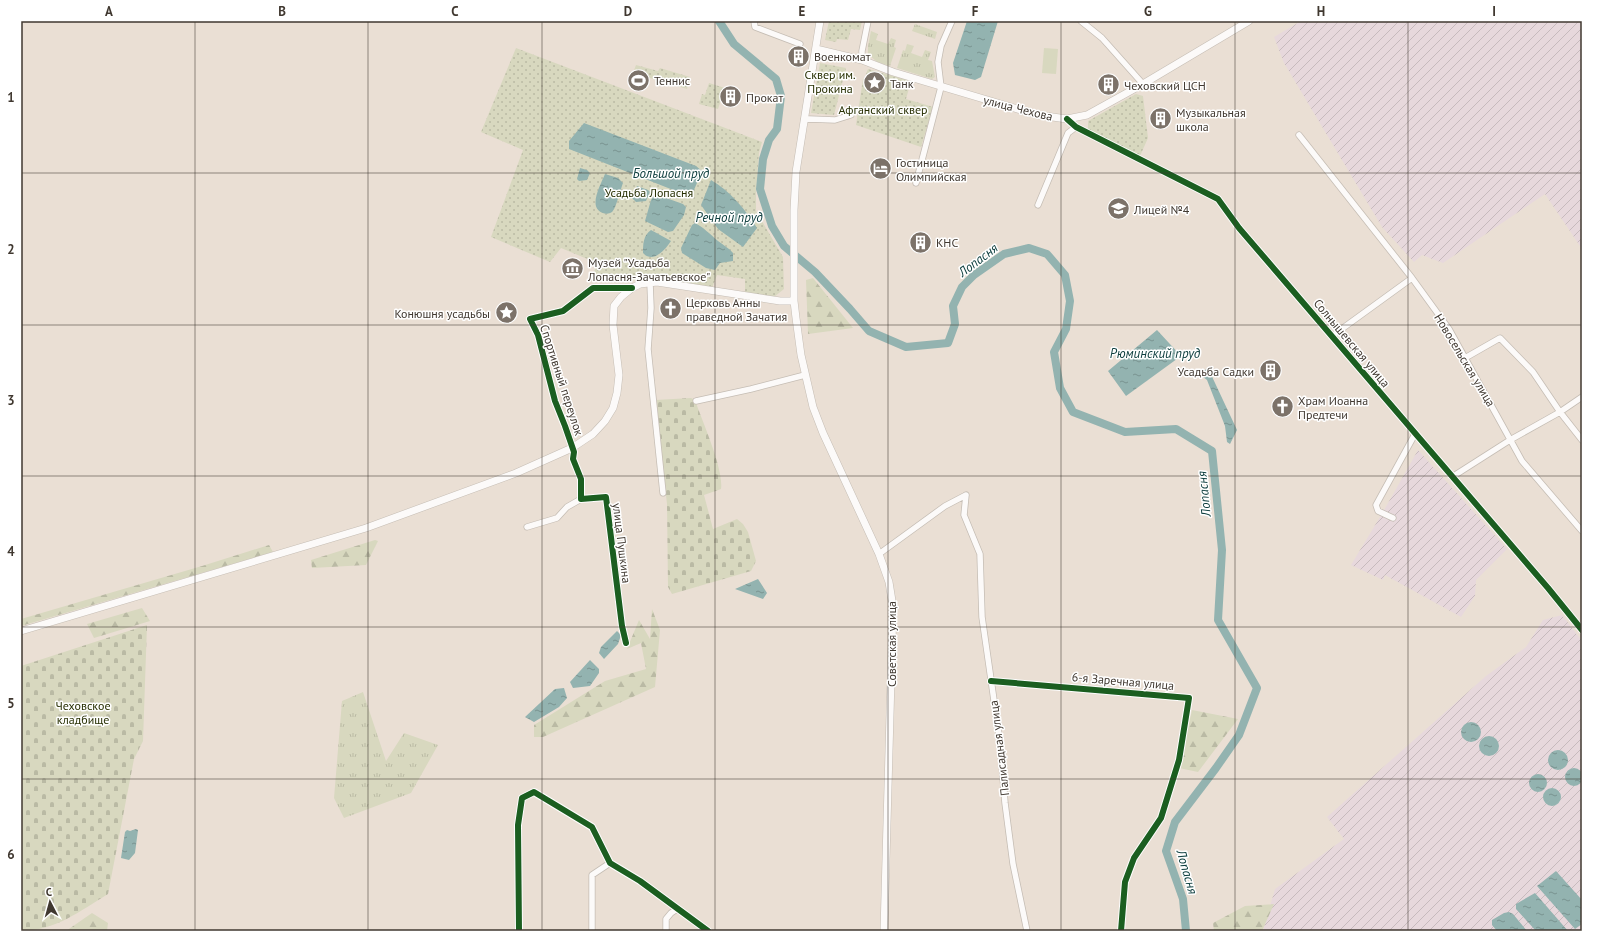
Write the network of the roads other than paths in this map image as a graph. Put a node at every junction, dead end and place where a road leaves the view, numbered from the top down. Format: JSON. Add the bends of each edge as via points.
{"nodes":[{"id":1,"x":754,"y":21,"type":"edge"},
{"id":2,"x":820,"y":21,"type":"edge"},
{"id":3,"x":868,"y":21,"type":"edge"},
{"id":4,"x":952,"y":21,"type":"edge"},
{"id":5,"x":1081,"y":21,"type":"edge"},
{"id":6,"x":1249,"y":21,"type":"edge"},
{"id":7,"x":800,"y":44,"type":"dead end"},
{"id":8,"x":816,"y":49,"type":"junction"},
{"id":9,"x":862,"y":60,"type":"junction"},
{"id":10,"x":1143,"y":84,"type":"junction"},
{"id":11,"x":941,"y":87,"type":"junction"},
{"id":12,"x":851,"y":115,"type":"dead end"},
{"id":13,"x":1067,"y":119,"type":"junction"},
{"id":14,"x":804,"y":120,"type":"junction"},
{"id":15,"x":1076,"y":127,"type":"junction"},
{"id":16,"x":1299,"y":135,"type":"dead end"},
{"id":17,"x":916,"y":183,"type":"dead end"},
{"id":18,"x":1038,"y":205,"type":"dead end"},
{"id":19,"x":1412,"y":278,"type":"junction"},
{"id":20,"x":650,"y":283,"type":"junction"},
{"id":21,"x":632,"y":288,"type":"junction"},
{"id":22,"x":794,"y":301,"type":"junction"},
{"id":23,"x":1332,"y":336,"type":"junction"},
{"id":24,"x":1466,"y":358,"type":"junction"},
{"id":25,"x":805,"y":375,"type":"junction"},
{"id":26,"x":1582,"y":397,"type":"edge"},
{"id":27,"x":696,"y":400,"type":"dead end"},
{"id":28,"x":1560,"y":412,"type":"junction"},
{"id":29,"x":1415,"y":434,"type":"junction"},
{"id":30,"x":1510,"y":440,"type":"junction"},
{"id":31,"x":1582,"y":440,"type":"edge"},
{"id":32,"x":572,"y":448,"type":"junction"},
{"id":33,"x":1452,"y":477,"type":"junction"},
{"id":34,"x":662,"y":492,"type":"dead end"},
{"id":35,"x":581,"y":499,"type":"junction"},
{"id":36,"x":1393,"y":518,"type":"dead end"},
{"id":37,"x":527,"y":527,"type":"dead end"},
{"id":38,"x":1582,"y":531,"type":"edge"},
{"id":39,"x":879,"y":554,"type":"junction"},
{"id":40,"x":1582,"y":630,"type":"edge"},
{"id":41,"x":21,"y":631,"type":"edge"},
{"id":42,"x":626,"y":643,"type":"dead end"},
{"id":43,"x":991,"y":681,"type":"junction"},
{"id":44,"x":610,"y":863,"type":"junction"},
{"id":45,"x":677,"y":909,"type":"junction"},
{"id":46,"x":519,"y":931,"type":"edge"},
{"id":47,"x":592,"y":931,"type":"edge"},
{"id":48,"x":666,"y":931,"type":"edge"},
{"id":49,"x":708,"y":931,"type":"edge"},
{"id":50,"x":884,"y":931,"type":"edge"},
{"id":51,"x":1027,"y":931,"type":"edge"},
{"id":52,"x":1122,"y":931,"type":"edge"}],
"edges":[{"from":1,"to":7,"type":"street","via":[[755,27]]},
{"from":2,"to":8,"type":"main road","name":"Советская улица"},
{"from":3,"to":9,"type":"street"},
{"from":4,"to":11,"type":"street","via":[[945,34],[938,62]]},
{"from":5,"to":10,"type":"street","via":[[1102,38]]},
{"from":6,"to":10,"type":"main road","name":"улица Чехова"},
{"from":8,"to":9,"type":"main road","name":"улица Чехова"},
{"from":8,"to":14,"type":"main road","name":"Советская улица"},
{"from":9,"to":11,"type":"main road","name":"улица Чехова"},
{"from":10,"to":13,"type":"main road","name":"улица Чехова","via":[[1087,116]]},
{"from":11,"to":13,"type":"main road","name":"улица Чехова","via":[[1038,115]]},
{"from":11,"to":17,"type":"street"},
{"from":12,"to":14,"type":"street","via":[[835,120]]},
{"from":13,"to":15,"type":"street","name":"Солнышевская улица"},
{"from":14,"to":22,"type":"main road","name":"Советская улица","via":[[796,172]]},
{"from":15,"to":18,"type":"street","via":[[1068,133]]},
{"from":15,"to":23,"type":"street","name":"Солнышевская улица","via":[[1218,199]]},
{"from":16,"to":19,"type":"street","name":"Новосельская улица"},
{"from":19,"to":23,"type":"street"},
{"from":19,"to":24,"type":"street","name":"Новосельская улица","via":[[1449,329]]},
{"from":20,"to":21,"type":"main road"},
{"from":20,"to":22,"type":"main road"},
{"from":20,"to":34,"type":"street","via":[[648,349]]},
{"from":21,"to":32,"type":"main road","via":[[614,306],[618,393],[605,421],[593,434]]},
{"from":21,"to":32,"type":"street","name":"Спортивный переулок","via":[[593,288],[563,311],[530,319],[538,335],[555,401]]},
{"from":22,"to":25,"type":"main road","name":"Советская улица"},
{"from":23,"to":29,"type":"street","name":"Солнышевская улица"},
{"from":24,"to":28,"type":"street","via":[[1500,338],[1532,372]]},
{"from":24,"to":30,"type":"street","name":"Новосельская улица"},
{"from":25,"to":27,"type":"street"},
{"from":25,"to":39,"type":"main road","name":"Советская улица","via":[[823,433]]},
{"from":26,"to":28,"type":"street"},
{"from":28,"to":30,"type":"street"},
{"from":28,"to":31,"type":"street"},
{"from":29,"to":33,"type":"street","name":"Солнышевская улица"},
{"from":29,"to":36,"type":"street","via":[[1376,505],[1378,511]]},
{"from":30,"to":33,"type":"street"},
{"from":30,"to":38,"type":"street","name":"Новосельская улица","via":[[1522,461]]},
{"from":32,"to":35,"type":"street","via":[[573,459],[581,479]]},
{"from":32,"to":41,"type":"main road","via":[[516,473],[366,528]]},
{"from":33,"to":40,"type":"street","name":"Солнышевская улица"},
{"from":35,"to":37,"type":"street","via":[[566,507],[557,518]]},
{"from":35,"to":42,"type":"street","name":"улица Пушкина","via":[[606,497]]},
{"from":39,"to":43,"type":"street","name":"Палисадная улица","via":[[945,506],[966,495],[964,515],[980,554],[982,617]]},
{"from":39,"to":50,"type":"main road","name":"Советская улица","via":[[889,582],[893,607]]},
{"from":43,"to":51,"type":"street","name":"Палисадная улица","via":[[1013,864]]},
{"from":43,"to":52,"type":"street","name":"6-я Заречная улица","via":[[1189,698],[1179,760],[1161,818],[1134,858],[1125,882]]},
{"from":44,"to":45,"type":"street","via":[[640,880]]},
{"from":44,"to":46,"type":"street","via":[[592,827],[534,792],[522,798],[518,826]]},
{"from":44,"to":47,"type":"street","via":[[592,875]]},
{"from":45,"to":48,"type":"street","via":[[666,919]]},
{"from":45,"to":49,"type":"street"}]}
